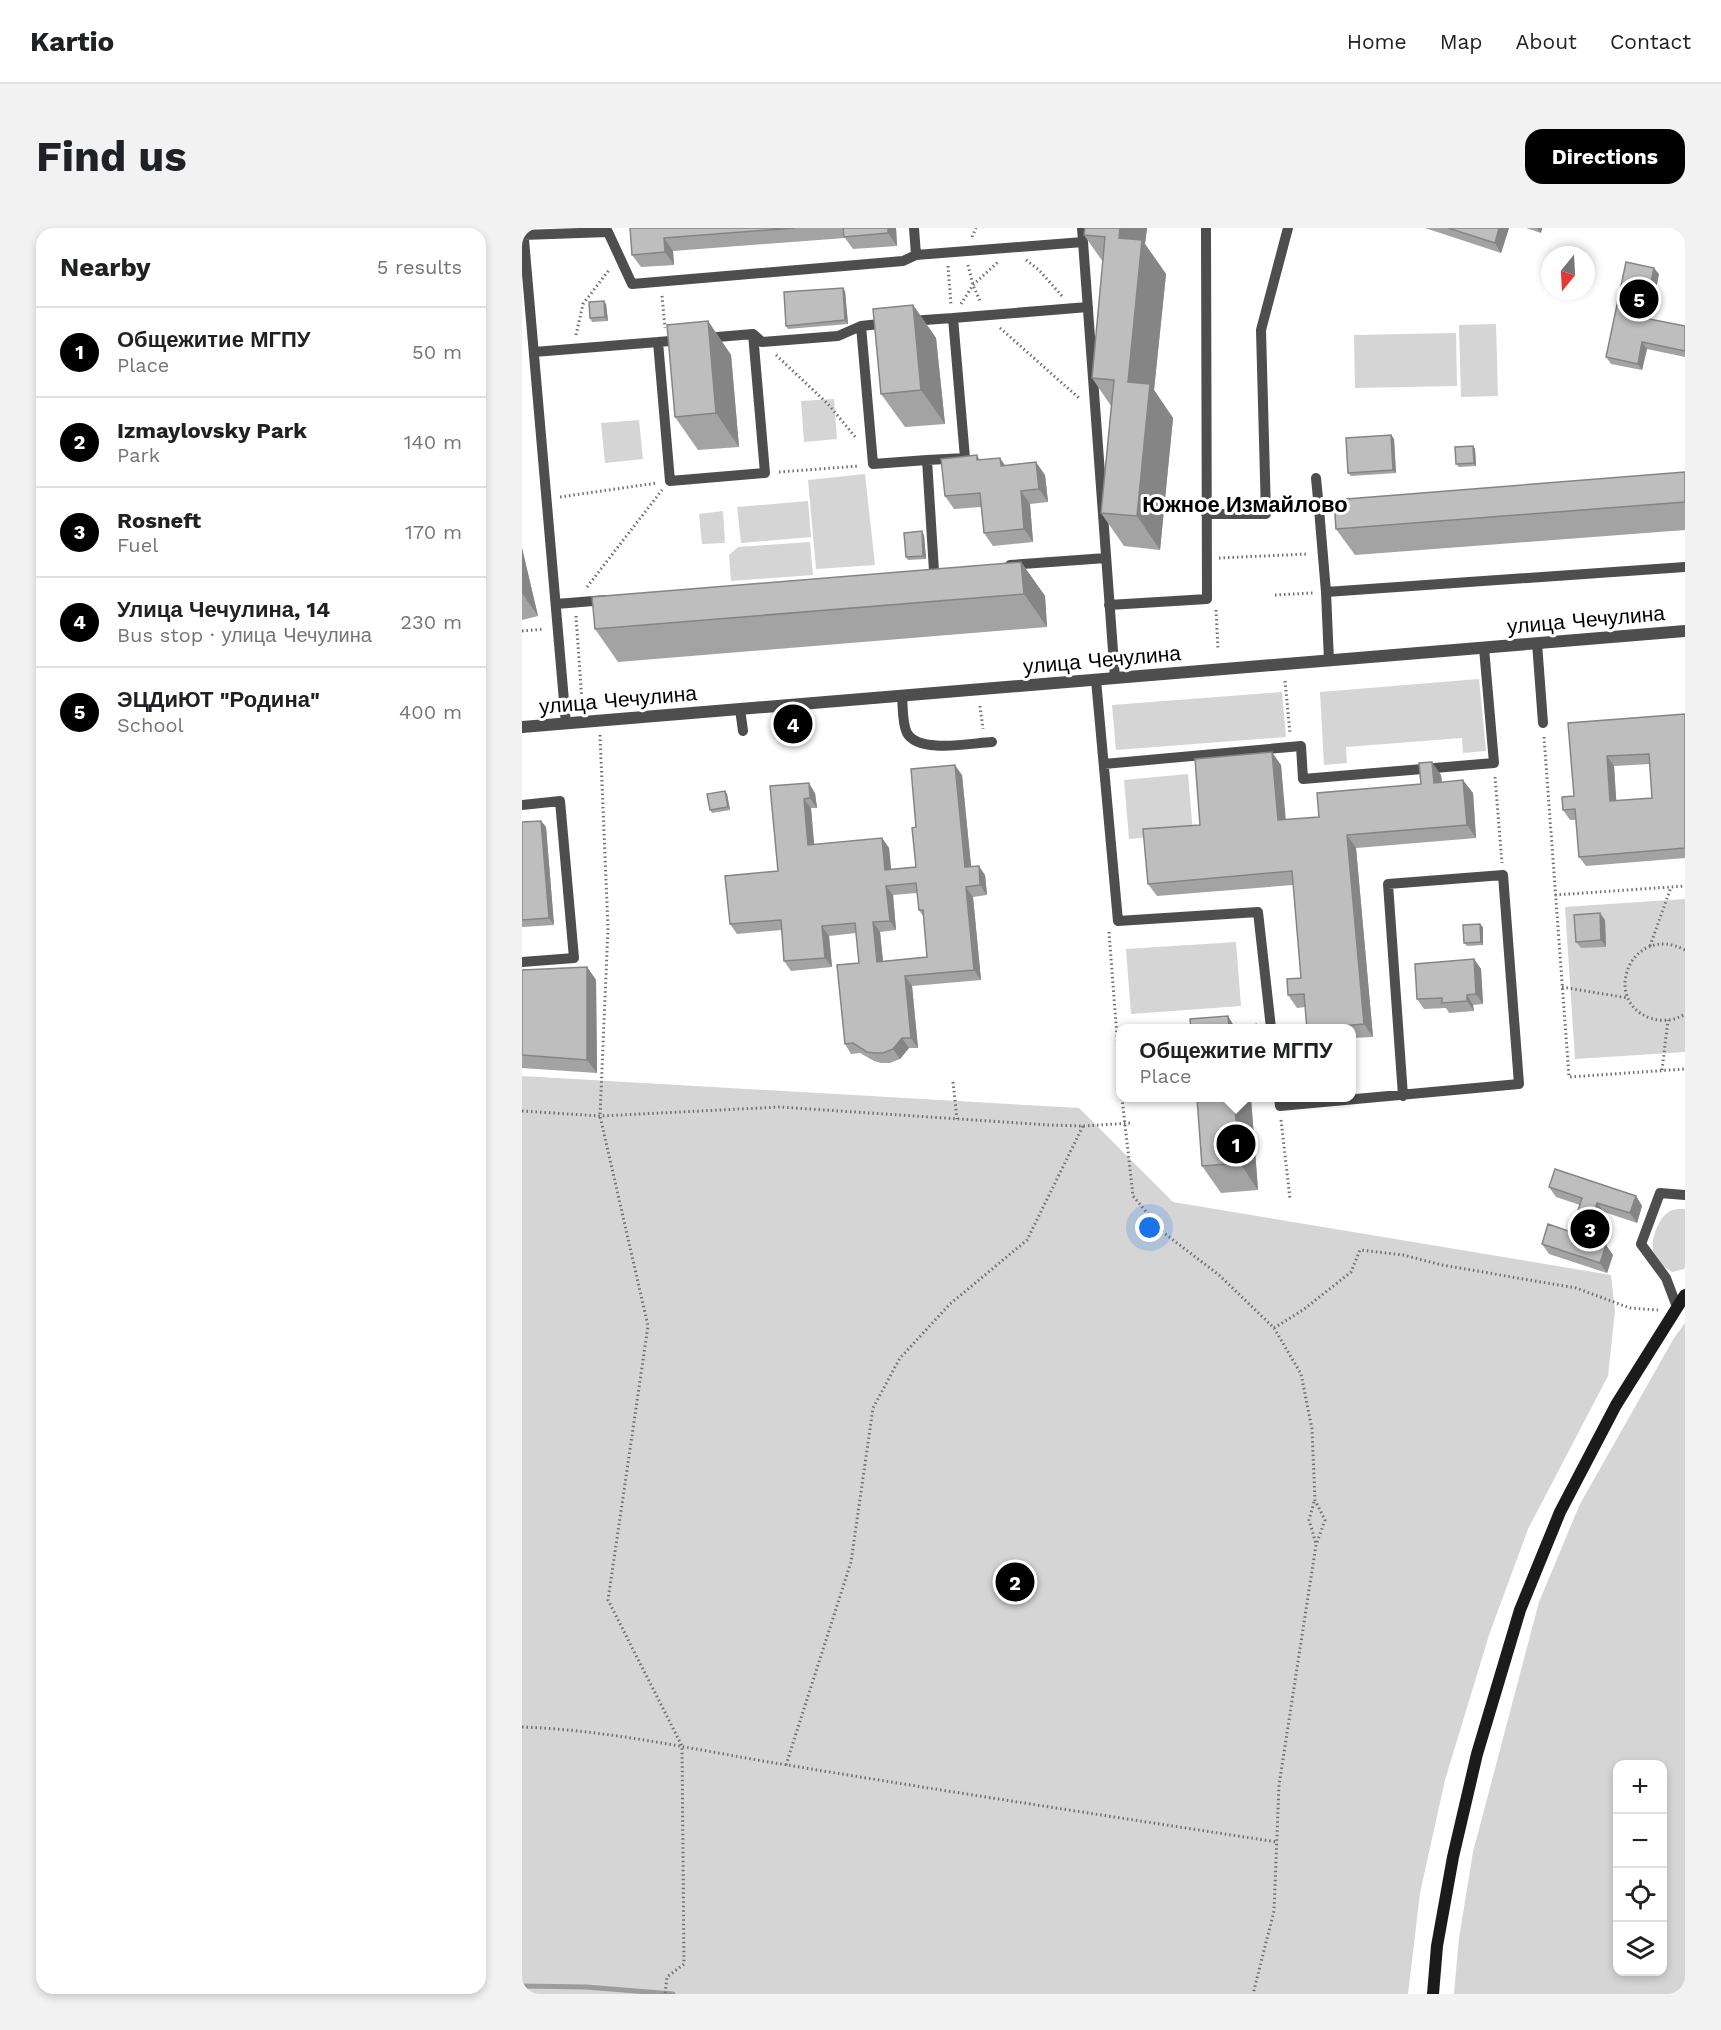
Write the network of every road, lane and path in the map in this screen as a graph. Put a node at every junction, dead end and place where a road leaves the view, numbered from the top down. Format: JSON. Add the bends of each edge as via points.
{"nodes":[{"id":1,"x":914,"y":228,"type":"edge"},
{"id":2,"x":1082,"y":228,"type":"edge"},
{"id":3,"x":1206,"y":228,"type":"edge"},
{"id":4,"x":1288,"y":228,"type":"edge"},
{"id":5,"x":523,"y":231,"type":"edge"},
{"id":6,"x":1083,"y":242,"type":"junction"},
{"id":7,"x":1014,"y":248,"type":"junction"},
{"id":8,"x":947,"y":253,"type":"junction"},
{"id":9,"x":916,"y":255,"type":"junction"},
{"id":10,"x":620,"y":257,"type":"junction"},
{"id":11,"x":661,"y":281,"type":"junction"},
{"id":12,"x":1088,"y":307,"type":"junction"},
{"id":13,"x":1070,"y":308,"type":"junction"},
{"id":14,"x":952,"y":318,"type":"junction"},
{"id":15,"x":861,"y":326,"type":"junction"},
{"id":16,"x":757,"y":338,"type":"junction"},
{"id":17,"x":662,"y":342,"type":"junction"},
{"id":18,"x":572,"y":349,"type":"junction"},
{"id":19,"x":534,"y":352,"type":"junction"},
{"id":20,"x":927,"y":460,"type":"junction"},
{"id":21,"x":873,"y":461,"type":"junction"},
{"id":22,"x":765,"y":473,"type":"junction"},
{"id":23,"x":1316,"y":478,"type":"dead end"},
{"id":24,"x":670,"y":481,"type":"junction"},
{"id":25,"x":546,"y":499,"type":"junction"},
{"id":26,"x":1355,"y":507,"type":"edge"},
{"id":27,"x":1319,"y":510,"type":"junction"},
{"id":28,"x":1206,"y":514,"type":"junction"},
{"id":29,"x":1266,"y":514,"type":"junction"},
{"id":30,"x":1322,"y":553,"type":"junction"},
{"id":31,"x":1106,"y":558,"type":"junction"},
{"id":32,"x":1206,"y":558,"type":"junction"},
{"id":33,"x":1003,"y":566,"type":"edge"},
{"id":34,"x":1685,"y":567,"type":"edge"},
{"id":35,"x":923,"y":572,"type":"edge"},
{"id":36,"x":1326,"y":592,"type":"junction"},
{"id":37,"x":1275,"y":595,"type":"dead end"},
{"id":38,"x":621,"y":598,"type":"edge"},
{"id":39,"x":575,"y":602,"type":"junction"},
{"id":40,"x":556,"y":604,"type":"junction"},
{"id":41,"x":1109,"y":605,"type":"junction"},
{"id":42,"x":1216,"y":609,"type":"dead end"},
{"id":43,"x":558,"y":628,"type":"junction"},
{"id":44,"x":522,"y":631,"type":"edge"},
{"id":45,"x":1685,"y":631,"type":"edge"},
{"id":46,"x":1537,"y":643,"type":"junction"},
{"id":47,"x":1484,"y":648,"type":"junction"},
{"id":48,"x":1218,"y":649,"type":"dead end"},
{"id":49,"x":1329,"y":661,"type":"junction"},
{"id":50,"x":1115,"y":678,"type":"junction"},
{"id":51,"x":1096,"y":680,"type":"junction"},
{"id":52,"x":1285,"y":681,"type":"dead end"},
{"id":53,"x":902,"y":696,"type":"junction"},
{"id":54,"x":582,"y":701,"type":"dead end"},
{"id":55,"x":980,"y":706,"type":"dead end"},
{"id":56,"x":740,"y":709,"type":"junction"},
{"id":57,"x":1543,"y":723,"type":"joint"},
{"id":58,"x":566,"y":724,"type":"junction"},
{"id":59,"x":522,"y":727,"type":"edge"},
{"id":60,"x":743,"y":731,"type":"dead end"},
{"id":61,"x":600,"y":738,"type":"dead end"},
{"id":62,"x":988,"y":742,"type":"joint"},
{"id":63,"x":1291,"y":747,"type":"junction"},
{"id":64,"x":1494,"y":763,"type":"junction"},
{"id":65,"x":1104,"y":764,"type":"junction"},
{"id":66,"x":522,"y":805,"type":"edge"},
{"id":67,"x":1503,"y":875,"type":"junction"},
{"id":68,"x":1685,"y":886,"type":"edge"},
{"id":69,"x":1671,"y":887,"type":"junction"},
{"id":70,"x":1555,"y":895,"type":"junction"},
{"id":71,"x":1650,"y":946,"type":"junction"},
{"id":72,"x":1685,"y":950,"type":"edge"},
{"id":73,"x":522,"y":962,"type":"edge"},
{"id":74,"x":1562,"y":987,"type":"junction"},
{"id":75,"x":1628,"y":998,"type":"junction"},
{"id":76,"x":1685,"y":1014,"type":"edge"},
{"id":77,"x":1668,"y":1020,"type":"junction"},
{"id":78,"x":1271,"y":1024,"type":"edge"},
{"id":79,"x":1685,"y":1069,"type":"edge"},
{"id":80,"x":1662,"y":1070,"type":"junction"},
{"id":81,"x":953,"y":1082,"type":"dead end"},
{"id":82,"x":1403,"y":1096,"type":"junction"},
{"id":83,"x":1356,"y":1098,"type":"edge"},
{"id":84,"x":1122,"y":1102,"type":"edge"},
{"id":85,"x":1279,"y":1102,"type":"edge"},
{"id":86,"x":522,"y":1112,"type":"edge"},
{"id":87,"x":600,"y":1116,"type":"junction"},
{"id":88,"x":957,"y":1119,"type":"junction"},
{"id":89,"x":1131,"y":1123,"type":"dead end"},
{"id":90,"x":1124,"y":1124,"type":"junction"},
{"id":91,"x":1083,"y":1126,"type":"junction"},
{"id":92,"x":1685,"y":1195,"type":"edge"},
{"id":93,"x":1290,"y":1199,"type":"dead end"},
{"id":94,"x":1685,"y":1295,"type":"edge"},
{"id":95,"x":1677,"y":1307,"type":"junction"},
{"id":96,"x":1659,"y":1311,"type":"dead end"},
{"id":97,"x":1274,"y":1328,"type":"junction"},
{"id":98,"x":1315,"y":1500,"type":"junction"},
{"id":99,"x":1316,"y":1545,"type":"junction"},
{"id":100,"x":522,"y":1727,"type":"edge"},
{"id":101,"x":682,"y":1746,"type":"junction"},
{"id":102,"x":786,"y":1765,"type":"junction"},
{"id":103,"x":1277,"y":1842,"type":"junction"},
{"id":104,"x":665,"y":1994,"type":"edge"},
{"id":105,"x":1253,"y":1994,"type":"edge"},
{"id":106,"x":1433,"y":1994,"type":"edge"}],
"edges":[{"from":1,"to":9,"type":"lane"},
{"from":2,"to":6,"type":"lane"},
{"from":3,"to":28,"type":"lane"},
{"from":4,"to":29,"type":"lane","via":[[1261,330]]},
{"from":5,"to":10,"type":"lane","via":[[608,232]]},
{"from":5,"to":19,"type":"lane"},
{"from":6,"to":7,"type":"lane"},
{"from":6,"to":12,"type":"lane"},
{"from":7,"to":8,"type":"lane"},
{"from":7,"to":13,"type":"path","via":[[1057,288]]},
{"from":7,"to":14,"type":"path","via":[[973,285]]},
{"from":8,"to":9,"type":"lane"},
{"from":8,"to":14,"type":"path"},
{"from":9,"to":11,"type":"lane","via":[[903,261]]},
{"from":10,"to":11,"type":"lane","via":[[632,284]]},
{"from":10,"to":18,"type":"path","via":[[583,304]]},
{"from":11,"to":17,"type":"path"},
{"from":12,"to":13,"type":"lane"},
{"from":12,"to":31,"type":"lane"},
{"from":13,"to":14,"type":"lane"},
{"from":14,"to":15,"type":"lane"},
{"from":14,"to":20,"type":"lane","via":[[965,458]]},
{"from":15,"to":16,"type":"lane","via":[[838,336]]},
{"from":15,"to":21,"type":"lane"},
{"from":16,"to":17,"type":"lane"},
{"from":16,"to":21,"type":"path","via":[[828,404]]},
{"from":16,"to":22,"type":"lane"},
{"from":17,"to":18,"type":"lane"},
{"from":17,"to":24,"type":"lane"},
{"from":18,"to":19,"type":"lane"},
{"from":19,"to":25,"type":"lane"},
{"from":20,"to":21,"type":"lane"},
{"from":20,"to":35,"type":"lane","via":[[940,570]]},
{"from":21,"to":22,"type":"path"},
{"from":22,"to":24,"type":"lane"},
{"from":23,"to":27,"type":"lane"},
{"from":24,"to":25,"type":"path"},
{"from":24,"to":39,"type":"path"},
{"from":25,"to":40,"type":"lane"},
{"from":26,"to":27,"type":"lane"},
{"from":27,"to":29,"type":"path"},
{"from":27,"to":30,"type":"lane"},
{"from":28,"to":29,"type":"lane"},
{"from":28,"to":32,"type":"lane"},
{"from":30,"to":32,"type":"path"},
{"from":30,"to":36,"type":"lane"},
{"from":31,"to":33,"type":"lane"},
{"from":31,"to":41,"type":"lane"},
{"from":32,"to":41,"type":"lane","via":[[1207,599]]},
{"from":34,"to":36,"type":"lane"},
{"from":36,"to":37,"type":"path"},
{"from":36,"to":49,"type":"lane"},
{"from":38,"to":39,"type":"lane"},
{"from":39,"to":40,"type":"lane"},
{"from":39,"to":54,"type":"path"},
{"from":40,"to":43,"type":"lane"},
{"from":41,"to":50,"type":"lane"},
{"from":42,"to":48,"type":"path"},
{"from":43,"to":44,"type":"path"},
{"from":43,"to":58,"type":"lane"},
{"from":45,"to":46,"type":"street","name":"улица Чечулина"},
{"from":46,"to":47,"type":"street","name":"улица Чечулина"},
{"from":46,"to":57,"type":"lane"},
{"from":47,"to":49,"type":"street","name":"улица Чечулина"},
{"from":47,"to":64,"type":"lane"},
{"from":49,"to":50,"type":"street","name":"улица Чечулина"},
{"from":50,"to":51,"type":"street","name":"улица Чечулина"},
{"from":51,"to":53,"type":"street","name":"улица Чечулина"},
{"from":51,"to":65,"type":"lane"},
{"from":52,"to":63,"type":"path"},
{"from":53,"to":56,"type":"street","name":"улица Чечулина"},
{"from":53,"to":62,"type":"lane","via":[[906,730],[911,738],[937,746]]},
{"from":55,"to":62,"type":"path"},
{"from":56,"to":58,"type":"street","name":"улица Чечулина"},
{"from":56,"to":60,"type":"lane"},
{"from":57,"to":70,"type":"path"},
{"from":58,"to":59,"type":"street","name":"улица Чечулина"},
{"from":61,"to":87,"type":"path","via":[[608,928]]},
{"from":63,"to":64,"type":"lane","via":[[1301,746],[1303,779]]},
{"from":63,"to":65,"type":"lane"},
{"from":64,"to":67,"type":"path"},
{"from":65,"to":78,"type":"lane","via":[[1118,921],[1257,912]]},
{"from":66,"to":73,"type":"lane","via":[[560,801],[574,958]]},
{"from":67,"to":82,"type":"lane","via":[[1519,1084]]},
{"from":67,"to":82,"type":"lane","via":[[1388,884]]},
{"from":68,"to":69,"type":"path"},
{"from":69,"to":70,"type":"path"},
{"from":69,"to":71,"type":"path"},
{"from":70,"to":74,"type":"path"},
{"from":71,"to":72,"type":"path","via":[[1663,943]]},
{"from":71,"to":75,"type":"path","via":[[1630,962],[1625,980]]},
{"from":74,"to":75,"type":"path"},
{"from":74,"to":80,"type":"path","via":[[1569,1077]]},
{"from":75,"to":77,"type":"path","via":[[1644,1016]]},
{"from":76,"to":77,"type":"path"},
{"from":77,"to":80,"type":"path"},
{"from":79,"to":80,"type":"path"},
{"from":81,"to":88,"type":"path"},
{"from":82,"to":83,"type":"lane"},
{"from":84,"to":90,"type":"path"},
{"from":85,"to":93,"type":"path"},
{"from":86,"to":87,"type":"path"},
{"from":87,"to":88,"type":"path","via":[[780,1107]]},
{"from":87,"to":101,"type":"path","via":[[648,1326],[608,1600]]},
{"from":88,"to":91,"type":"path"},
{"from":89,"to":90,"type":"path"},
{"from":90,"to":91,"type":"path"},
{"from":90,"to":97,"type":"path","via":[[1133,1196],[1164,1233],[1219,1275]]},
{"from":91,"to":102,"type":"path","via":[[1027,1240],[942,1312],[900,1358],[873,1408],[851,1562]]},
{"from":92,"to":95,"type":"lane","via":[[1660,1193],[1641,1244],[1666,1278]]},
{"from":94,"to":95,"type":"main road"},
{"from":95,"to":106,"type":"main road","via":[[1616,1405],[1560,1512],[1520,1610],[1477,1754],[1453,1857]]},
{"from":96,"to":97,"type":"path","via":[[1630,1308],[1576,1288],[1360,1250],[1350,1272]]},
{"from":97,"to":98,"type":"path","via":[[1301,1374],[1312,1429]]},
{"from":98,"to":99,"type":"path","via":[[1309,1520]]},
{"from":98,"to":99,"type":"path","via":[[1325,1520]]},
{"from":99,"to":103,"type":"path","via":[[1279,1785]]},
{"from":100,"to":101,"type":"path"},
{"from":101,"to":102,"type":"path"},
{"from":101,"to":104,"type":"path","via":[[684,1964],[667,1977]]},
{"from":102,"to":103,"type":"path"},
{"from":103,"to":105,"type":"path","via":[[1274,1911]]}]}
